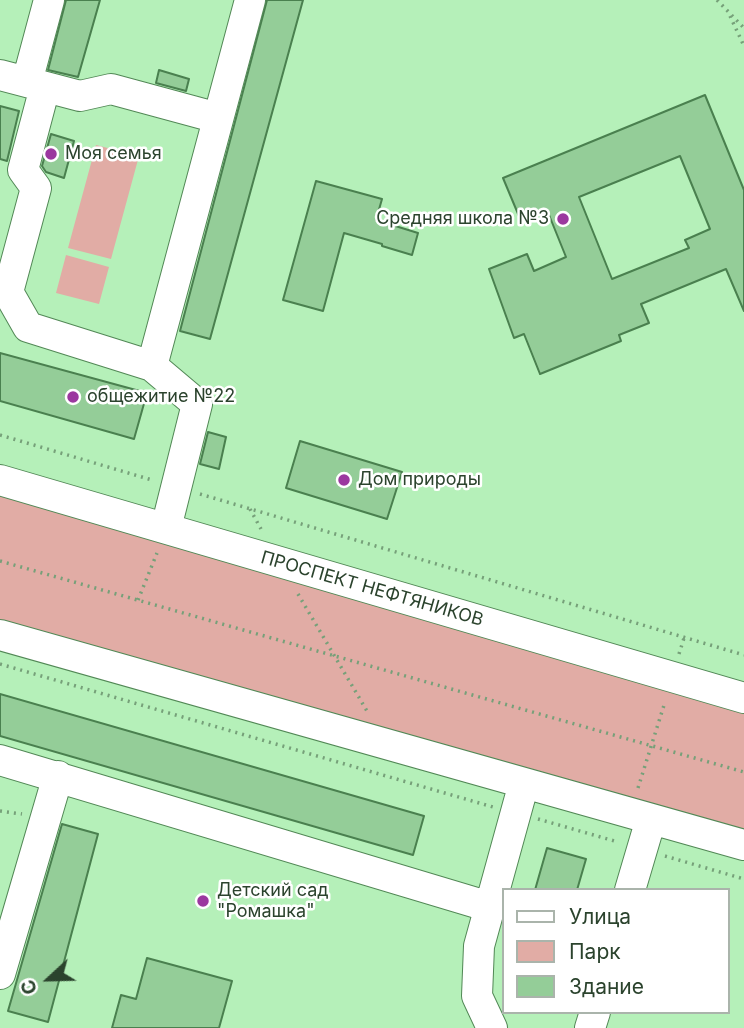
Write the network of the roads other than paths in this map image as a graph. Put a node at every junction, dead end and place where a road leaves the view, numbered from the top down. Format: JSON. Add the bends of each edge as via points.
{"nodes":[{"id":1,"x":49,"y":0,"type":"edge"},
{"id":2,"x":250,"y":0,"type":"edge"},
{"id":3,"x":24,"y":81,"type":"edge"},
{"id":4,"x":218,"y":118,"type":"junction"},
{"id":5,"x":152,"y":366,"type":"junction"},
{"id":6,"x":0,"y":480,"type":"edge"},
{"id":7,"x":166,"y":528,"type":"junction"},
{"id":8,"x":0,"y":635,"type":"edge"},
{"id":9,"x":744,"y":698,"type":"edge"},
{"id":10,"x":0,"y":760,"type":"edge"},
{"id":11,"x":58,"y":776,"type":"junction"},
{"id":12,"x":524,"y":783,"type":"junction"},
{"id":13,"x":651,"y":819,"type":"junction"},
{"id":14,"x":744,"y":845,"type":"edge"},
{"id":15,"x":631,"y":888,"type":"edge"},
{"id":16,"x":490,"y":908,"type":"junction"},
{"id":17,"x":0,"y":974,"type":"edge"},
{"id":18,"x":492,"y":1028,"type":"edge"}],
"edges":[{"from":1,"to":3,"type":"street"},
{"from":2,"to":4,"type":"street"},
{"from":3,"to":4,"type":"street","via":[[80,96],[111,89]]},
{"from":3,"to":5,"type":"street","via":[[23,170],[36,188],[8,292],[28,327]]},
{"from":4,"to":5,"type":"street"},
{"from":5,"to":7,"type":"street","via":[[197,404]]},
{"from":6,"to":7,"type":"street","name":"ПРОСПЕКТ НЕФТЯНИКОВ"},
{"from":7,"to":9,"type":"street","name":"ПРОСПЕКТ НЕФТЯНИКОВ"},
{"from":8,"to":12,"type":"street"},
{"from":10,"to":11,"type":"street"},
{"from":11,"to":16,"type":"street"},
{"from":11,"to":17,"type":"street"},
{"from":12,"to":13,"type":"street"},
{"from":12,"to":16,"type":"street"},
{"from":13,"to":14,"type":"street"},
{"from":13,"to":15,"type":"street"},
{"from":16,"to":18,"type":"street","via":[[479,946],[477,996]]}]}
